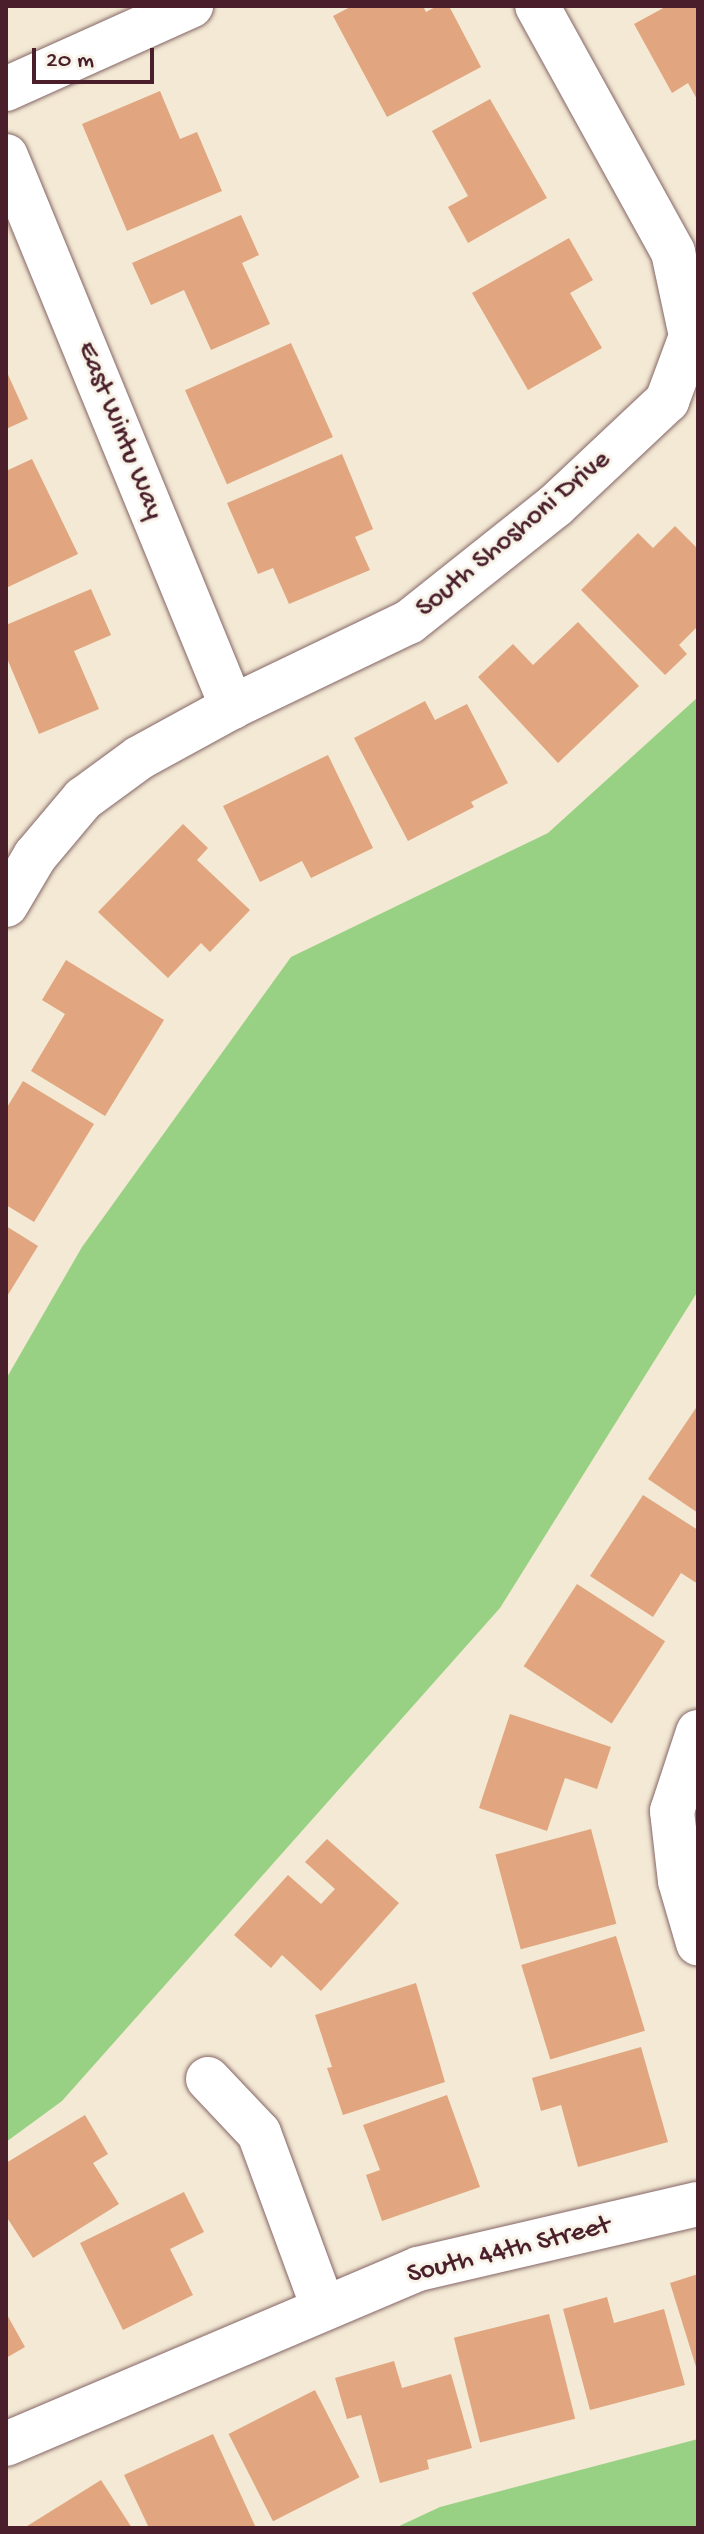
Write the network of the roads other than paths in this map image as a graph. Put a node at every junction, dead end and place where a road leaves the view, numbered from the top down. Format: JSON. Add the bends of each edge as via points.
{"nodes":[{"id":1,"x":191,"y":6,"type":"edge"},
{"id":2,"x":537,"y":6,"type":"edge"},
{"id":3,"x":6,"y":89,"type":"edge"},
{"id":4,"x":6,"y":156,"type":"edge"},
{"id":5,"x":232,"y":707,"type":"junction"},
{"id":6,"x":6,"y":905,"type":"edge"},
{"id":7,"x":698,"y":1732,"type":"edge"},
{"id":8,"x":698,"y":1943,"type":"edge"},
{"id":9,"x":208,"y":2079,"type":"dead end"},
{"id":10,"x":698,"y":2204,"type":"edge"},
{"id":11,"x":323,"y":2307,"type":"junction"},
{"id":12,"x":6,"y":2444,"type":"edge"}],
"edges":[{"from":1,"to":3,"type":"street"},
{"from":2,"to":5,"type":"street","name":"South Shoshoni Drive","via":[[673,252],[691,336],[667,401],[555,506],[409,622]]},
{"from":4,"to":5,"type":"street","name":"East Wintu Way"},
{"from":5,"to":6,"type":"street","name":"South Shoshoni Drive","via":[[139,758],[83,799],[35,856]]},
{"from":7,"to":8,"type":"street","via":[[672,1811],[680,1881]]},
{"from":9,"to":11,"type":"street","via":[[259,2133]]},
{"from":10,"to":11,"type":"street","name":"South 44th Street","via":[[418,2269]]},
{"from":11,"to":12,"type":"street","name":"South 44th Street"}]}
